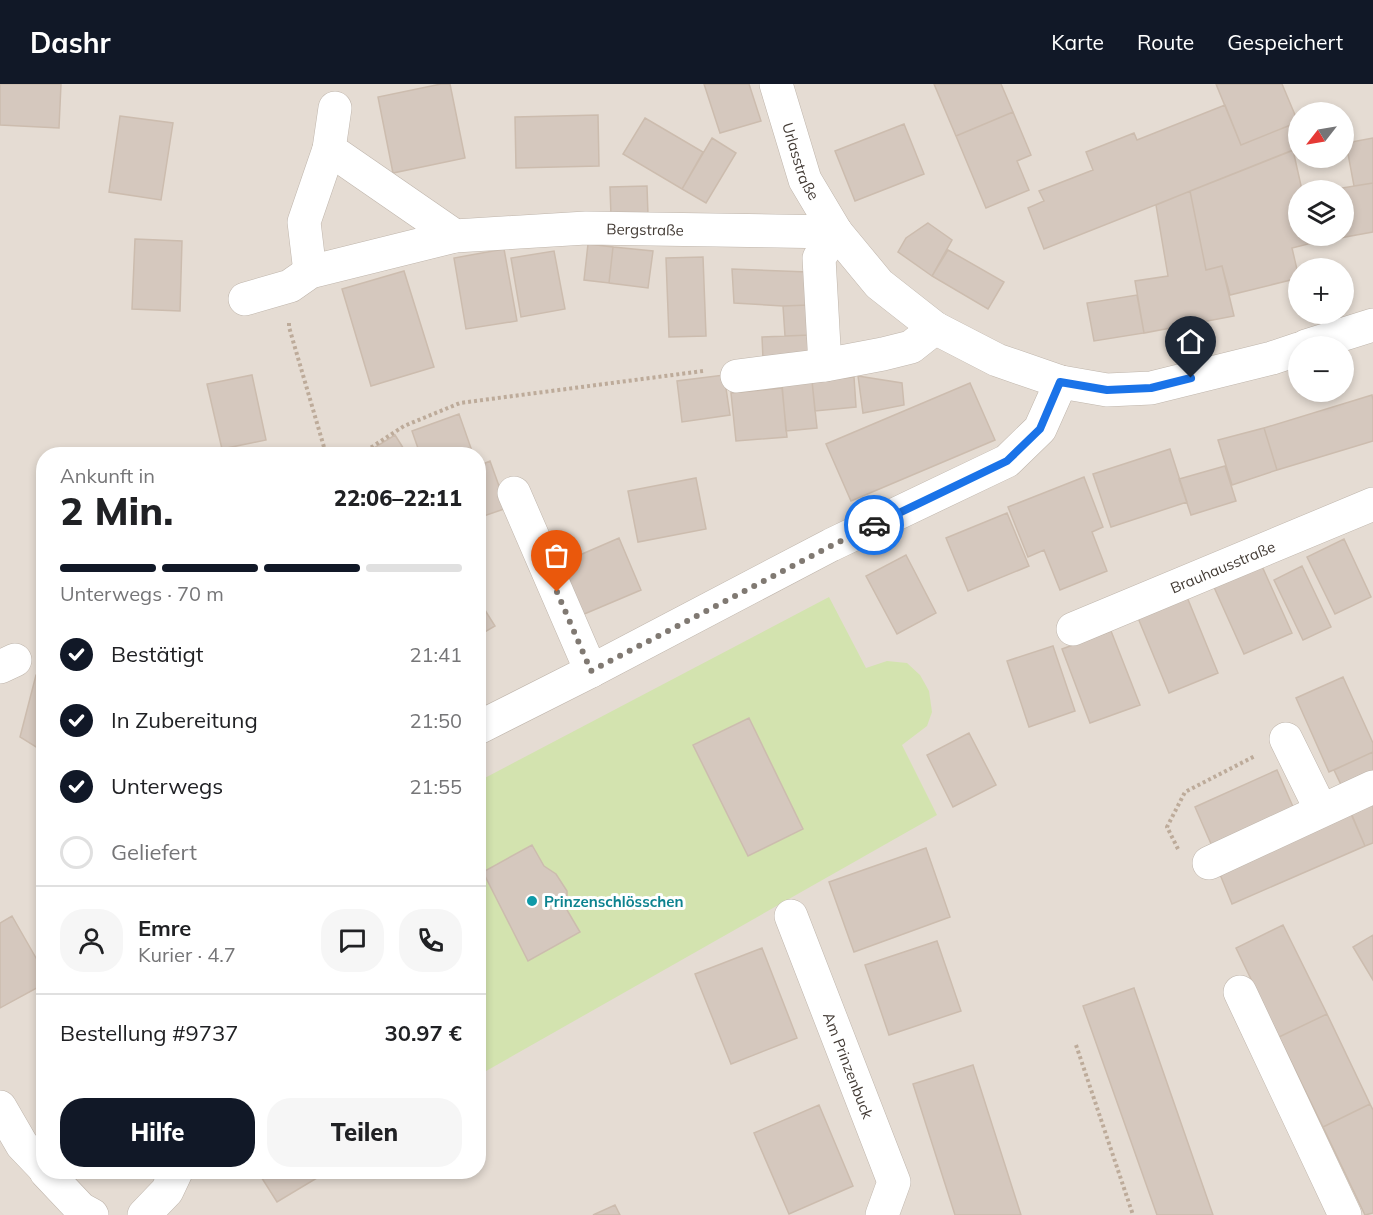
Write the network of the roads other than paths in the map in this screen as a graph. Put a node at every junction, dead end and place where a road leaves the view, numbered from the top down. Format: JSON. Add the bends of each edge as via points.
{"nodes":[{"id":1,"x":776,"y":84,"type":"edge"},
{"id":2,"x":335,"y":108,"type":"dead end"},
{"id":3,"x":328,"y":149,"type":"junction"},
{"id":4,"x":836,"y":232,"type":"junction"},
{"id":5,"x":455,"y":236,"type":"junction"},
{"id":6,"x":300,"y":279,"type":"junction"},
{"id":7,"x":245,"y":299,"type":"dead end"},
{"id":8,"x":1373,"y":325,"type":"edge"},
{"id":9,"x":935,"y":328,"type":"junction"},
{"id":10,"x":1338,"y":336,"type":"edge"},
{"id":11,"x":1288,"y":353,"type":"edge"},
{"id":12,"x":825,"y":365,"type":"junction"},
{"id":13,"x":737,"y":376,"type":"road end"},
{"id":14,"x":1060,"y":382,"type":"junction"},
{"id":15,"x":514,"y":493,"type":"dead end"},
{"id":16,"x":1373,"y":504,"type":"edge"},
{"id":17,"x":1073,"y":629,"type":"dead end"},
{"id":18,"x":591,"y":671,"type":"junction"},
{"id":19,"x":486,"y":724,"type":"edge"},
{"id":20,"x":1286,"y":739,"type":"road end"},
{"id":21,"x":1373,"y":787,"type":"edge"},
{"id":22,"x":1321,"y":810,"type":"junction"},
{"id":23,"x":1209,"y":863,"type":"road end"},
{"id":24,"x":791,"y":916,"type":"dead end"},
{"id":25,"x":1240,"y":992,"type":"dead end"},
{"id":26,"x":0,"y":1107,"type":"edge"},
{"id":27,"x":36,"y":1160,"type":"edge"},
{"id":28,"x":53,"y":1179,"type":"edge"},
{"id":29,"x":173,"y":1179,"type":"edge"},
{"id":30,"x":92,"y":1215,"type":"edge"},
{"id":31,"x":144,"y":1215,"type":"edge"},
{"id":32,"x":882,"y":1215,"type":"edge"},
{"id":33,"x":1345,"y":1215,"type":"edge"}],
"edges":[{"from":1,"to":4,"type":"street","name":"Urlasstraße","via":[[805,180]]},
{"from":2,"to":3,"type":"street"},
{"from":3,"to":5,"type":"street"},
{"from":3,"to":6,"type":"street","via":[[304,222]]},
{"from":4,"to":5,"type":"street","name":"Bergstraße","via":[[586,228]]},
{"from":4,"to":9,"type":"street","name":"Urlasstraße","via":[[879,284]]},
{"from":4,"to":12,"type":"street","via":[[819,258]]},
{"from":5,"to":6,"type":"street","name":"Bergstraße"},
{"from":6,"to":7,"type":"street","name":"Bergstraße"},
{"from":8,"to":10,"type":"street"},
{"from":9,"to":12,"type":"street","via":[[911,347]]},
{"from":9,"to":14,"type":"street","name":"Urlasstraße","via":[[997,360]]},
{"from":11,"to":14,"type":"street","name":"Urlasstraße","via":[[1151,388],[1107,390]]},
{"from":12,"to":13,"type":"street"},
{"from":14,"to":18,"type":"street","via":[[1040,429],[1007,461],[831,546]]},
{"from":15,"to":18,"type":"street"},
{"from":16,"to":17,"type":"street","name":"Brauhausstraße"},
{"from":18,"to":19,"type":"street"},
{"from":20,"to":22,"type":"street"},
{"from":21,"to":22,"type":"street"},
{"from":22,"to":23,"type":"street"},
{"from":24,"to":32,"type":"street","name":"Am Prinzenbuck","via":[[894,1182]]},
{"from":25,"to":33,"type":"street"},
{"from":26,"to":27,"type":"street","via":[[22,1145]]},
{"from":28,"to":30,"type":"street","via":[[81,1209]]},
{"from":29,"to":31,"type":"street","via":[[167,1191]]}]}
